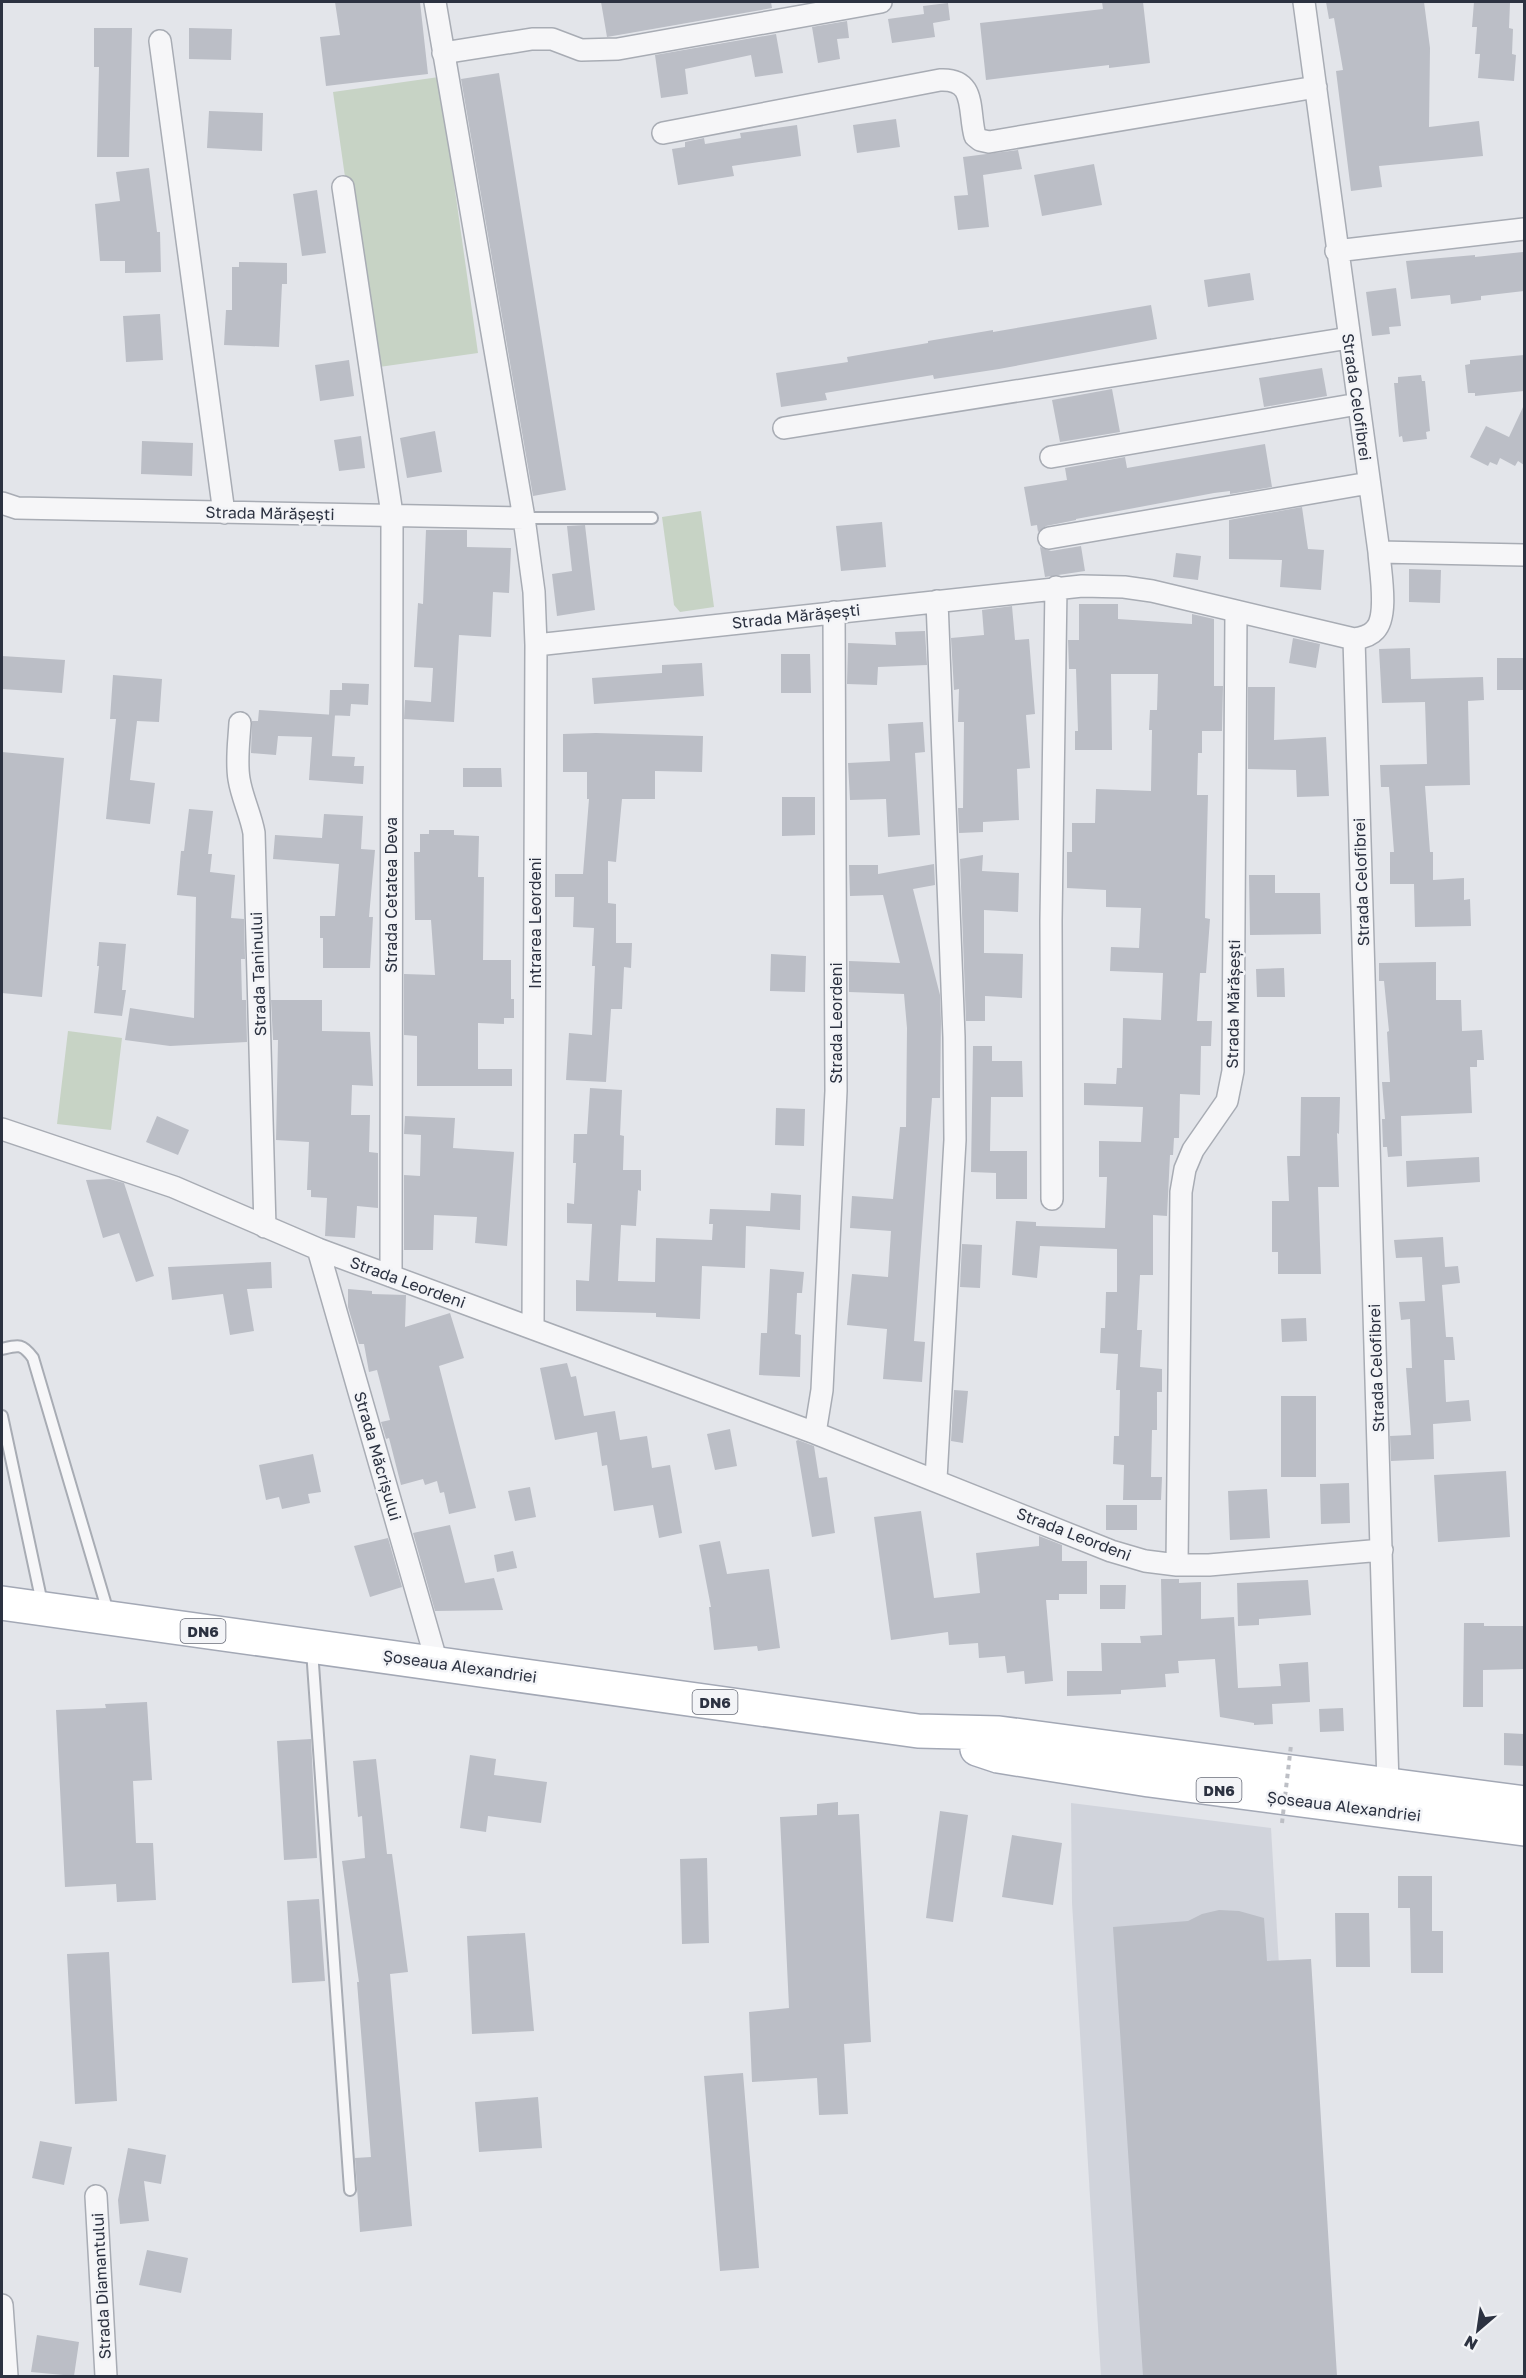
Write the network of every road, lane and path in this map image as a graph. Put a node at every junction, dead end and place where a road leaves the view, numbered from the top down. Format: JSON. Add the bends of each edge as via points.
{"nodes":[{"id":1,"x":435,"y":2,"type":"edge"},
{"id":2,"x":882,"y":2,"type":"edge"},
{"id":3,"x":1304,"y":2,"type":"edge"},
{"id":4,"x":160,"y":41,"type":"dead end"},
{"id":5,"x":443,"y":53,"type":"junction"},
{"id":6,"x":1316,"y":87,"type":"junction"},
{"id":7,"x":663,"y":133,"type":"dead end"},
{"id":8,"x":343,"y":187,"type":"dead end"},
{"id":9,"x":1524,"y":229,"type":"edge"},
{"id":10,"x":1336,"y":251,"type":"junction"},
{"id":11,"x":1348,"y":338,"type":"junction"},
{"id":12,"x":1358,"y":404,"type":"junction"},
{"id":13,"x":784,"y":428,"type":"dead end"},
{"id":14,"x":1051,"y":457,"type":"dead end"},
{"id":15,"x":1369,"y":483,"type":"junction"},
{"id":16,"x":9,"y":506,"type":"edge"},
{"id":17,"x":224,"y":513,"type":"junction"},
{"id":18,"x":392,"y":514,"type":"junction"},
{"id":19,"x":524,"y":518,"type":"junction"},
{"id":20,"x":652,"y":518,"type":"dead end"},
{"id":21,"x":1049,"y":538,"type":"dead end"},
{"id":22,"x":1379,"y":552,"type":"junction"},
{"id":23,"x":1524,"y":555,"type":"edge"},
{"id":24,"x":1056,"y":587,"type":"junction"},
{"id":25,"x":937,"y":601,"type":"junction"},
{"id":26,"x":1236,"y":611,"type":"junction"},
{"id":27,"x":834,"y":612,"type":"junction"},
{"id":28,"x":1354,"y":639,"type":"junction"},
{"id":29,"x":536,"y":645,"type":"junction"},
{"id":30,"x":240,"y":723,"type":"dead end"},
{"id":31,"x":2,"y":1129,"type":"edge"},
{"id":32,"x":1052,"y":1199,"type":"dead end"},
{"id":33,"x":265,"y":1227,"type":"junction"},
{"id":34,"x":318,"y":1249,"type":"junction"},
{"id":35,"x":391,"y":1276,"type":"junction"},
{"id":36,"x":533,"y":1328,"type":"junction"},
{"id":37,"x":2,"y":1349,"type":"edge"},
{"id":38,"x":2,"y":1416,"type":"edge"},
{"id":39,"x":815,"y":1433,"type":"junction"},
{"id":40,"x":936,"y":1479,"type":"junction"},
{"id":41,"x":1382,"y":1550,"type":"junction"},
{"id":42,"x":1177,"y":1565,"type":"junction"},
{"id":43,"x":2,"y":1603,"type":"edge"},
{"id":44,"x":44,"y":1609,"type":"junction"},
{"id":45,"x":110,"y":1618,"type":"junction"},
{"id":46,"x":312,"y":1647,"type":"junction"},
{"id":47,"x":437,"y":1663,"type":"junction"},
{"id":48,"x":918,"y":1731,"type":"junction"},
{"id":49,"x":1291,"y":1745,"type":"dead end"},
{"id":50,"x":1388,"y":1785,"type":"junction"},
{"id":51,"x":1524,"y":1803,"type":"edge"},
{"id":52,"x":1282,"y":1823,"type":"dead end"},
{"id":53,"x":1524,"y":1829,"type":"edge"},
{"id":54,"x":350,"y":2190,"type":"dead end"},
{"id":55,"x":96,"y":2196,"type":"dead end"},
{"id":56,"x":2,"y":2305,"type":"edge"},
{"id":57,"x":7,"y":2376,"type":"edge"},
{"id":58,"x":106,"y":2376,"type":"edge"}],
"edges":[{"from":1,"to":5,"type":"street","name":"Intrarea Leordeni"},
{"from":2,"to":5,"type":"street","via":[[607,50],[581,50],[552,39],[532,39]]},
{"from":3,"to":6,"type":"street","name":"Strada Celofibrei"},
{"from":4,"to":17,"type":"street"},
{"from":5,"to":19,"type":"street","name":"Intrarea Leordeni"},
{"from":6,"to":7,"type":"street","via":[[989,142],[975,135],[964,87],[951,80],[940,80]]},
{"from":6,"to":10,"type":"street","name":"Strada Celofibrei"},
{"from":8,"to":18,"type":"street","name":"Strada Cetatea Deva"},
{"from":9,"to":10,"type":"street"},
{"from":10,"to":11,"type":"street","name":"Strada Celofibrei"},
{"from":11,"to":12,"type":"street","name":"Strada Celofibrei"},
{"from":11,"to":13,"type":"street"},
{"from":12,"to":14,"type":"street"},
{"from":12,"to":15,"type":"street","name":"Strada Celofibrei"},
{"from":15,"to":21,"type":"street"},
{"from":15,"to":22,"type":"street","name":"Strada Celofibrei"},
{"from":16,"to":17,"type":"street","name":"Strada Mărășești"},
{"from":17,"to":18,"type":"street","name":"Strada Mărășești"},
{"from":18,"to":19,"type":"street","name":"Strada Mărășești"},
{"from":18,"to":35,"type":"street","name":"Strada Cetatea Deva"},
{"from":19,"to":20,"type":"lane"},
{"from":19,"to":29,"type":"street","name":"Intrarea Leordeni"},
{"from":22,"to":23,"type":"street"},
{"from":22,"to":28,"type":"street","name":"Strada Celofibrei","via":[[1383,612],[1376,630]]},
{"from":24,"to":25,"type":"street","name":"Strada Mărășești"},
{"from":24,"to":26,"type":"street","name":"Strada Mărășești","via":[[1125,587]]},
{"from":24,"to":32,"type":"street"},
{"from":25,"to":27,"type":"street","name":"Strada Mărășești"},
{"from":25,"to":40,"type":"street","via":[[955,1140]]},
{"from":26,"to":28,"type":"street","name":"Strada Mărășești"},
{"from":26,"to":42,"type":"street","name":"Strada Mărășești","via":[[1233,1071],[1227,1101],[1193,1150],[1181,1192]]},
{"from":27,"to":29,"type":"street","name":"Strada Mărășești"},
{"from":27,"to":39,"type":"street","name":"Strada Leordeni","via":[[836,1091],[822,1390]]},
{"from":28,"to":41,"type":"street","name":"Strada Celofibrei"},
{"from":29,"to":36,"type":"street","name":"Intrarea Leordeni"},
{"from":30,"to":33,"type":"street","name":"Strada Taninului","via":[[237,765],[254,833]]},
{"from":31,"to":33,"type":"street","name":"Strada Leordeni","via":[[140,1174]]},
{"from":33,"to":34,"type":"street","name":"Strada Leordeni"},
{"from":34,"to":35,"type":"street","name":"Strada Leordeni"},
{"from":34,"to":47,"type":"street","name":"Strada Măcrișului"},
{"from":35,"to":36,"type":"street","name":"Strada Leordeni"},
{"from":36,"to":39,"type":"street","name":"Strada Leordeni"},
{"from":37,"to":45,"type":"lane","via":[[17,1345],[26,1348],[33,1358]]},
{"from":38,"to":44,"type":"lane"},
{"from":39,"to":40,"type":"street","name":"Strada Leordeni"},
{"from":40,"to":42,"type":"street","name":"Strada Leordeni","via":[[1111,1551]]},
{"from":41,"to":42,"type":"street","name":"Strada Leordeni"},
{"from":41,"to":50,"type":"street","name":"Strada Celofibrei"},
{"from":43,"to":44,"type":"main road","name":"Șoseaua Alexandriei","number":"DN6"},
{"from":44,"to":45,"type":"main road","name":"Șoseaua Alexandriei","number":"DN6"},
{"from":45,"to":46,"type":"main road","name":"Șoseaua Alexandriei","number":"DN6"},
{"from":46,"to":47,"type":"main road","name":"Șoseaua Alexandriei","number":"DN6"},
{"from":46,"to":54,"type":"lane"},
{"from":47,"to":48,"type":"main road","name":"Șoseaua Alexandriei","number":"DN6"},
{"from":48,"to":50,"type":"main road","name":"Șoseaua Alexandriei","number":"DN6","via":[[999,1734]]},
{"from":48,"to":53,"type":"main road","name":"Șoseaua Alexandriei","number":"DN6","via":[[998,1756],[1081,1770]]},
{"from":49,"to":52,"type":"path","bridge":true},
{"from":50,"to":51,"type":"main road","name":"Șoseaua Alexandriei","number":"DN6"},
{"from":55,"to":58,"type":"street","name":"Strada Diamantului"},
{"from":56,"to":57,"type":"street"}]}
